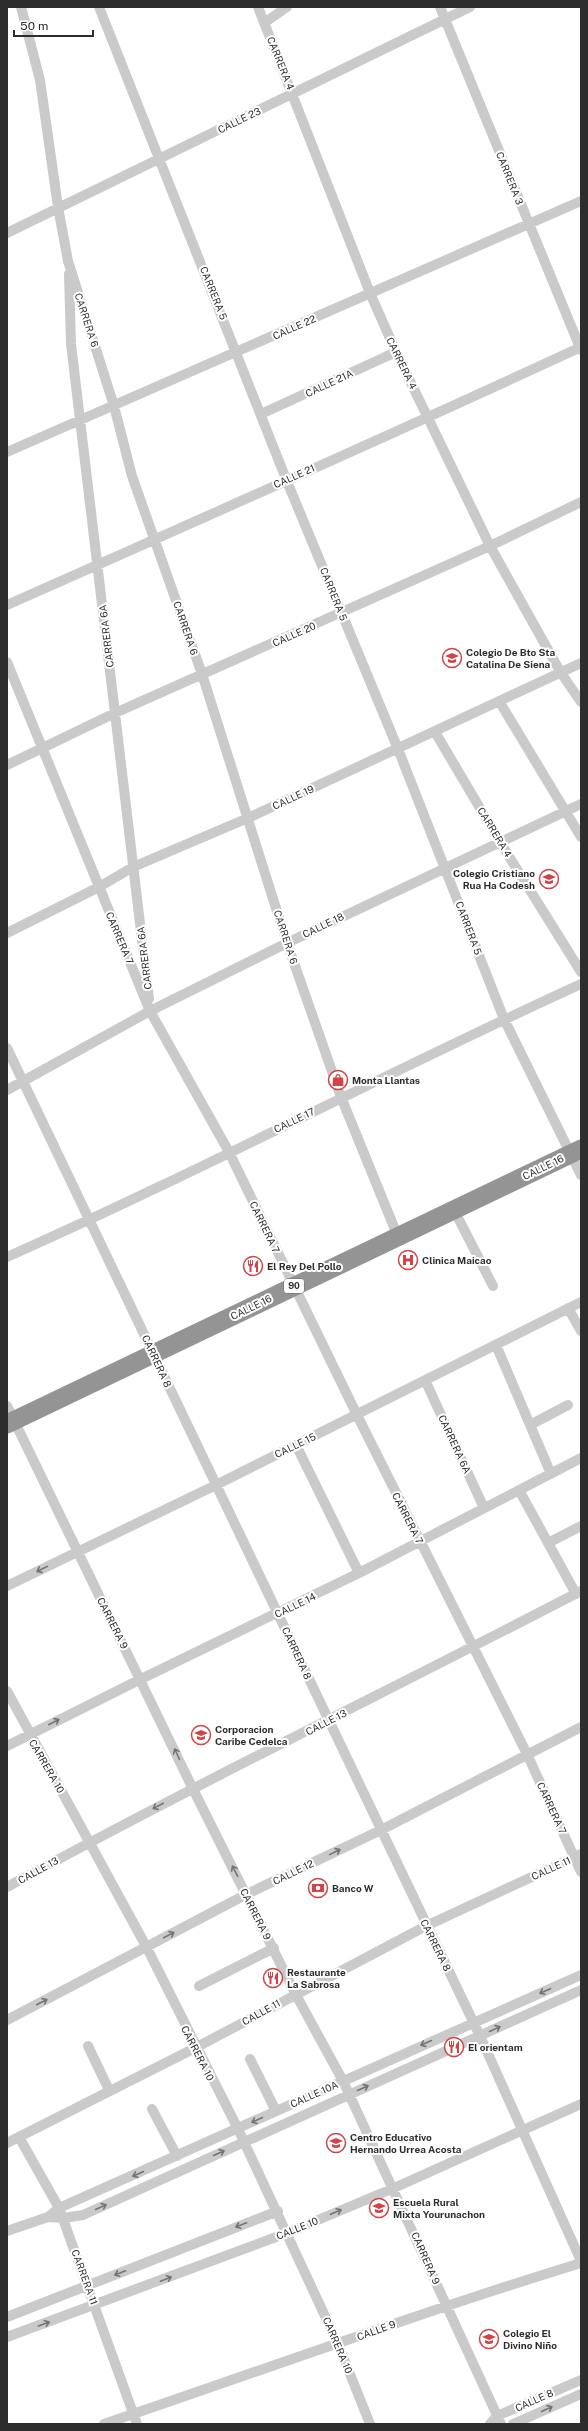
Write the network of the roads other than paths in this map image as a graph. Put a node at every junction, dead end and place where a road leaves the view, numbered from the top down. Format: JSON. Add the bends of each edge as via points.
{"nodes":[{"id":1,"x":21,"y":7,"type":"edge"},
{"id":2,"x":99,"y":7,"type":"edge"},
{"id":3,"x":258,"y":7,"type":"edge"},
{"id":4,"x":287,"y":7,"type":"edge"},
{"id":5,"x":440,"y":7,"type":"edge"},
{"id":6,"x":470,"y":7,"type":"edge"},
{"id":7,"x":446,"y":18,"type":"junction"},
{"id":8,"x":264,"y":23,"type":"junction"},
{"id":9,"x":294,"y":94,"type":"junction"},
{"id":10,"x":160,"y":158,"type":"junction"},
{"id":11,"x":581,"y":201,"type":"edge"},
{"id":12,"x":58,"y":206,"type":"junction"},
{"id":13,"x":529,"y":224,"type":"junction"},
{"id":14,"x":7,"y":233,"type":"edge"},
{"id":15,"x":68,"y":261,"type":"junction"},
{"id":16,"x":370,"y":293,"type":"junction"},
{"id":17,"x":581,"y":348,"type":"edge"},
{"id":18,"x":237,"y":352,"type":"junction"},
{"id":19,"x":396,"y":352,"type":"junction"},
{"id":20,"x":114,"y":406,"type":"junction"},
{"id":21,"x":261,"y":414,"type":"junction"},
{"id":22,"x":429,"y":418,"type":"junction"},
{"id":23,"x":81,"y":421,"type":"junction"},
{"id":24,"x":7,"y":452,"type":"edge"},
{"id":25,"x":286,"y":479,"type":"junction"},
{"id":26,"x":581,"y":502,"type":"edge"},
{"id":27,"x":155,"y":539,"type":"junction"},
{"id":28,"x":490,"y":546,"type":"junction"},
{"id":29,"x":98,"y":565,"type":"junction"},
{"id":30,"x":7,"y":605,"type":"edge"},
{"id":31,"x":342,"y":613,"type":"junction"},
{"id":32,"x":7,"y":662,"type":"edge"},
{"id":33,"x":581,"y":663,"type":"edge"},
{"id":34,"x":561,"y":673,"type":"junction"},
{"id":35,"x":202,"y":674,"type":"junction"},
{"id":36,"x":500,"y":701,"type":"junction"},
{"id":37,"x":581,"y":702,"type":"edge"},
{"id":38,"x":115,"y":714,"type":"junction"},
{"id":39,"x":436,"y":732,"type":"junction"},
{"id":40,"x":44,"y":749,"type":"junction"},
{"id":41,"x":398,"y":749,"type":"junction"},
{"id":42,"x":7,"y":765,"type":"edge"},
{"id":43,"x":581,"y":804,"type":"edge"},
{"id":44,"x":565,"y":811,"type":"junction"},
{"id":45,"x":248,"y":818,"type":"junction"},
{"id":46,"x":581,"y":837,"type":"edge"},
{"id":47,"x":500,"y":842,"type":"junction"},
{"id":48,"x":445,"y":866,"type":"junction"},
{"id":49,"x":133,"y":867,"type":"junction"},
{"id":50,"x":99,"y":887,"type":"junction"},
{"id":51,"x":7,"y":933,"type":"edge"},
{"id":52,"x":287,"y":943,"type":"junction"},
{"id":53,"x":581,"y":972,"type":"edge"},
{"id":54,"x":581,"y":984,"type":"edge"},
{"id":55,"x":150,"y":1011,"type":"junction"},
{"id":56,"x":504,"y":1019,"type":"junction"},
{"id":57,"x":7,"y":1048,"type":"edge"},
{"id":58,"x":24,"y":1081,"type":"junction"},
{"id":59,"x":7,"y":1090,"type":"edge"},
{"id":60,"x":340,"y":1097,"type":"junction"},
{"id":61,"x":229,"y":1152,"type":"junction"},
{"id":62,"x":576,"y":1152,"type":"edge"},
{"id":63,"x":581,"y":1175,"type":"edge"},
{"id":64,"x":454,"y":1210,"type":"junction"},
{"id":65,"x":90,"y":1220,"type":"junction"},
{"id":66,"x":398,"y":1237,"type":"junction"},
{"id":67,"x":7,"y":1257,"type":"edge"},
{"id":68,"x":294,"y":1286,"type":"junction"},
{"id":69,"x":493,"y":1286,"type":"dead end"},
{"id":70,"x":581,"y":1302,"type":"edge"},
{"id":71,"x":568,"y":1308,"type":"junction"},
{"id":72,"x":581,"y":1331,"type":"edge"},
{"id":73,"x":496,"y":1345,"type":"junction"},
{"id":74,"x":153,"y":1354,"type":"junction"},
{"id":75,"x":425,"y":1380,"type":"junction"},
{"id":76,"x":568,"y":1405,"type":"dead end"},
{"id":77,"x":357,"y":1415,"type":"junction"},
{"id":78,"x":9,"y":1416,"type":"edge"},
{"id":79,"x":530,"y":1425,"type":"junction"},
{"id":80,"x":296,"y":1445,"type":"junction"},
{"id":81,"x":581,"y":1458,"type":"edge"},
{"id":82,"x":551,"y":1474,"type":"junction"},
{"id":83,"x":216,"y":1485,"type":"junction"},
{"id":84,"x":519,"y":1490,"type":"junction"},
{"id":85,"x":484,"y":1508,"type":"junction"},
{"id":86,"x":581,"y":1526,"type":"edge"},
{"id":87,"x":420,"y":1542,"type":"junction"},
{"id":88,"x":548,"y":1543,"type":"junction"},
{"id":89,"x":77,"y":1552,"type":"junction"},
{"id":90,"x":359,"y":1573,"type":"junction"},
{"id":91,"x":7,"y":1586,"type":"edge"},
{"id":92,"x":578,"y":1592,"type":"edge"},
{"id":93,"x":278,"y":1614,"type":"junction"},
{"id":94,"x":473,"y":1646,"type":"junction"},
{"id":95,"x":141,"y":1679,"type":"junction"},
{"id":96,"x":7,"y":1691,"type":"edge"},
{"id":97,"x":328,"y":1721,"type":"junction"},
{"id":98,"x":581,"y":1727,"type":"edge"},
{"id":99,"x":29,"y":1735,"type":"junction"},
{"id":100,"x":7,"y":1746,"type":"edge"},
{"id":101,"x":527,"y":1754,"type":"junction"},
{"id":102,"x":192,"y":1787,"type":"junction"},
{"id":103,"x":381,"y":1830,"type":"junction"},
{"id":104,"x":90,"y":1841,"type":"junction"},
{"id":105,"x":578,"y":1856,"type":"edge"},
{"id":106,"x":581,"y":1872,"type":"edge"},
{"id":107,"x":7,"y":1887,"type":"edge"},
{"id":108,"x":247,"y":1894,"type":"junction"},
{"id":109,"x":426,"y":1926,"type":"junction"},
{"id":110,"x":146,"y":1948,"type":"junction"},
{"id":111,"x":274,"y":1948,"type":"junction"},
{"id":112,"x":581,"y":1976,"type":"edge"},
{"id":113,"x":199,"y":1986,"type":"dead end"},
{"id":114,"x":581,"y":1990,"type":"edge"},
{"id":115,"x":295,"y":1994,"type":"junction"},
{"id":116,"x":7,"y":2020,"type":"edge"},
{"id":117,"x":473,"y":2022,"type":"junction"},
{"id":118,"x":480,"y":2036,"type":"junction"},
{"id":119,"x":88,"y":2046,"type":"dead end"},
{"id":120,"x":196,"y":2048,"type":"junction"},
{"id":121,"x":250,"y":2059,"type":"dead end"},
{"id":122,"x":343,"y":2081,"type":"junction"},
{"id":123,"x":109,"y":2090,"type":"junction"},
{"id":124,"x":349,"y":2094,"type":"junction"},
{"id":125,"x":581,"y":2104,"type":"edge"},
{"id":126,"x":152,"y":2109,"type":"dead end"},
{"id":127,"x":276,"y":2111,"type":"junction"},
{"id":128,"x":238,"y":2129,"type":"junction"},
{"id":129,"x":522,"y":2130,"type":"junction"},
{"id":130,"x":18,"y":2137,"type":"junction"},
{"id":131,"x":244,"y":2142,"type":"junction"},
{"id":132,"x":7,"y":2143,"type":"edge"},
{"id":133,"x":177,"y":2156,"type":"junction"},
{"id":134,"x":394,"y":2188,"type":"junction"},
{"id":135,"x":60,"y":2208,"type":"junction"},
{"id":136,"x":278,"y":2211,"type":"junction"},
{"id":137,"x":48,"y":2217,"type":"junction"},
{"id":138,"x":64,"y":2218,"type":"junction"},
{"id":139,"x":7,"y":2230,"type":"edge"},
{"id":140,"x":287,"y":2232,"type":"junction"},
{"id":141,"x":581,"y":2262,"type":"edge"},
{"id":142,"x":88,"y":2285,"type":"junction"},
{"id":143,"x":446,"y":2304,"type":"junction"},
{"id":144,"x":95,"y":2305,"type":"junction"},
{"id":145,"x":7,"y":2317,"type":"edge"},
{"id":146,"x":7,"y":2337,"type":"edge"},
{"id":147,"x":338,"y":2344,"type":"junction"},
{"id":148,"x":581,"y":2380,"type":"edge"},
{"id":149,"x":581,"y":2394,"type":"edge"},
{"id":150,"x":133,"y":2414,"type":"junction"},
{"id":151,"x":499,"y":2420,"type":"edge"},
{"id":152,"x":104,"y":2424,"type":"edge"},
{"id":153,"x":137,"y":2424,"type":"edge"},
{"id":154,"x":370,"y":2424,"type":"edge"},
{"id":155,"x":490,"y":2424,"type":"edge"},
{"id":156,"x":513,"y":2424,"type":"edge"}],
"edges":[{"from":1,"to":12,"type":"street","name":"CARRERA 6","via":[[40,80]]},
{"from":2,"to":10,"type":"street","name":"CARRERA 5"},
{"from":3,"to":8,"type":"street","name":"CARRERA 4"},
{"from":4,"to":8,"type":"street"},
{"from":5,"to":7,"type":"street","name":"CARRERA 3"},
{"from":6,"to":7,"type":"street","name":"CALLE 23"},
{"from":7,"to":9,"type":"street","name":"CALLE 23"},
{"from":7,"to":13,"type":"street","name":"CARRERA 3"},
{"from":8,"to":9,"type":"street","name":"CARRERA 4"},
{"from":9,"to":10,"type":"street","name":"CALLE 23"},
{"from":9,"to":16,"type":"street","name":"CARRERA 4"},
{"from":10,"to":12,"type":"street","name":"CALLE 23"},
{"from":10,"to":18,"type":"street","name":"CARRERA 5"},
{"from":11,"to":13,"type":"street","name":"CALLE 22"},
{"from":12,"to":14,"type":"street","name":"CALLE 23"},
{"from":12,"to":15,"type":"street","name":"CARRERA 6"},
{"from":13,"to":16,"type":"street","name":"CALLE 22"},
{"from":13,"to":17,"type":"street","name":"CARRERA 3"},
{"from":15,"to":20,"type":"street","name":"CARRERA 6"},
{"from":15,"to":23,"type":"street","name":"CARRERA 6A","via":[[71,344]]},
{"from":16,"to":18,"type":"street","name":"CALLE 22"},
{"from":16,"to":19,"type":"street","name":"CARRERA 4"},
{"from":17,"to":22,"type":"street","name":"CALLE 21"},
{"from":18,"to":20,"type":"street","name":"CALLE 22"},
{"from":18,"to":21,"type":"street","name":"CARRERA 5"},
{"from":19,"to":21,"type":"street","name":"CALLE 21A"},
{"from":19,"to":22,"type":"street","name":"CARRERA 4"},
{"from":20,"to":23,"type":"street","name":"CALLE 22"},
{"from":20,"to":27,"type":"street","name":"CARRERA 6","via":[[132,476]]},
{"from":21,"to":25,"type":"street","name":"CARRERA 5"},
{"from":22,"to":25,"type":"street","name":"CALLE 21"},
{"from":22,"to":28,"type":"street","name":"CARRERA 4"},
{"from":23,"to":24,"type":"street","name":"CALLE 22"},
{"from":23,"to":29,"type":"street","name":"CARRERA 6A"},
{"from":25,"to":27,"type":"street","name":"CALLE 21"},
{"from":25,"to":31,"type":"street","name":"CARRERA 5"},
{"from":26,"to":28,"type":"street","name":"CALLE 20"},
{"from":27,"to":29,"type":"street","name":"CALLE 21"},
{"from":27,"to":35,"type":"street","name":"CARRERA 6"},
{"from":28,"to":31,"type":"street","name":"CALLE 20"},
{"from":28,"to":34,"type":"street","name":"CARRERA 4"},
{"from":29,"to":30,"type":"street","name":"CALLE 21"},
{"from":29,"to":38,"type":"street","name":"CARRERA 6A"},
{"from":31,"to":35,"type":"street","name":"CALLE 20"},
{"from":31,"to":41,"type":"street","name":"CARRERA 5"},
{"from":32,"to":40,"type":"street","name":"CARRERA 7"},
{"from":33,"to":34,"type":"street","name":"CALLE 19"},
{"from":34,"to":36,"type":"street","name":"CALLE 19"},
{"from":34,"to":37,"type":"street","name":"CARRERA 4"},
{"from":35,"to":38,"type":"street","name":"CALLE 20"},
{"from":35,"to":45,"type":"street","name":"CARRERA 6"},
{"from":36,"to":39,"type":"street","name":"CALLE 19"},
{"from":36,"to":44,"type":"street"},
{"from":38,"to":40,"type":"street","name":"CALLE 20"},
{"from":38,"to":49,"type":"street","name":"CARRERA 6A"},
{"from":39,"to":41,"type":"street","name":"CALLE 19"},
{"from":39,"to":47,"type":"street","name":"CARRERA 4"},
{"from":40,"to":42,"type":"street","name":"CALLE 20"},
{"from":40,"to":50,"type":"street","name":"CARRERA 7"},
{"from":41,"to":45,"type":"street","name":"CALLE 19"},
{"from":41,"to":48,"type":"street","name":"CARRERA 5"},
{"from":43,"to":44,"type":"street","name":"CALLE 18"},
{"from":44,"to":46,"type":"street"},
{"from":44,"to":47,"type":"street","name":"CALLE 18"},
{"from":45,"to":49,"type":"street","name":"CALLE 19"},
{"from":45,"to":52,"type":"street","name":"CARRERA 6"},
{"from":47,"to":48,"type":"street","name":"CALLE 18"},
{"from":47,"to":53,"type":"street","name":"CARRERA 4"},
{"from":48,"to":52,"type":"street","name":"CALLE 18"},
{"from":48,"to":56,"type":"street","name":"CARRERA 5"},
{"from":49,"to":50,"type":"street","name":"CALLE 19"},
{"from":49,"to":55,"type":"street","name":"CARRERA 6A"},
{"from":50,"to":51,"type":"street","name":"CALLE 19"},
{"from":50,"to":55,"type":"street","name":"CARRERA 7"},
{"from":52,"to":55,"type":"street","name":"CALLE 18"},
{"from":52,"to":60,"type":"street","name":"CARRERA 6"},
{"from":54,"to":56,"type":"street","name":"CALLE 17"},
{"from":55,"to":58,"type":"street","name":"CALLE 18"},
{"from":55,"to":61,"type":"street","name":"CARRERA 7"},
{"from":56,"to":60,"type":"street","name":"CALLE 17"},
{"from":56,"to":62,"type":"street","name":"CARRERA 5"},
{"from":57,"to":58,"type":"street","name":"CARRERA 8"},
{"from":58,"to":59,"type":"street","name":"CALLE 18"},
{"from":58,"to":65,"type":"street","name":"CARRERA 8"},
{"from":60,"to":61,"type":"street","name":"CALLE 17"},
{"from":60,"to":66,"type":"street","name":"CARRERA 6"},
{"from":61,"to":65,"type":"street","name":"CALLE 17"},
{"from":61,"to":68,"type":"street","name":"CARRERA 7"},
{"from":62,"to":63,"type":"street","name":"CARRERA 5"},
{"from":62,"to":64,"type":"highway","name":"CALLE 16","number":"90"},
{"from":64,"to":66,"type":"highway","name":"CALLE 16","number":"90"},
{"from":64,"to":69,"type":"street"},
{"from":65,"to":67,"type":"street","name":"CALLE 17"},
{"from":65,"to":74,"type":"street","name":"CARRERA 8"},
{"from":66,"to":68,"type":"highway","name":"CALLE 16","number":"90"},
{"from":68,"to":74,"type":"highway","name":"CALLE 16","number":"90"},
{"from":68,"to":77,"type":"street","name":"CARRERA 7"},
{"from":70,"to":71,"type":"street","name":"CALLE 15"},
{"from":71,"to":72,"type":"street"},
{"from":71,"to":73,"type":"street","name":"CALLE 15"},
{"from":73,"to":75,"type":"street","name":"CALLE 15"},
{"from":73,"to":79,"type":"street"},
{"from":74,"to":78,"type":"highway","name":"CALLE 16","number":"90"},
{"from":74,"to":83,"type":"street","name":"CARRERA 8"},
{"from":75,"to":77,"type":"street","name":"CALLE 15"},
{"from":75,"to":85,"type":"street","name":"CARRERA 6A"},
{"from":76,"to":79,"type":"street"},
{"from":77,"to":80,"type":"street","name":"CALLE 15"},
{"from":77,"to":87,"type":"street","name":"CARRERA 7"},
{"from":78,"to":89,"type":"street","name":"CARRERA 9"},
{"from":79,"to":82,"type":"street"},
{"from":80,"to":83,"type":"street","name":"CALLE 15"},
{"from":80,"to":90,"type":"street"},
{"from":81,"to":82,"type":"street","name":"CALLE 14"},
{"from":82,"to":84,"type":"street","name":"CALLE 14"},
{"from":83,"to":89,"type":"street","name":"CALLE 15"},
{"from":83,"to":93,"type":"street","name":"CARRERA 8"},
{"from":84,"to":85,"type":"street","name":"CALLE 14"},
{"from":84,"to":88,"type":"street"},
{"from":85,"to":87,"type":"street","name":"CALLE 14"},
{"from":86,"to":88,"type":"street"},
{"from":87,"to":90,"type":"street","name":"CALLE 14"},
{"from":87,"to":94,"type":"street","name":"CARRERA 7"},
{"from":88,"to":92,"type":"street"},
{"from":89,"to":91,"type":"street","name":"CALLE 15","one_way":true},
{"from":89,"to":95,"type":"street","name":"CARRERA 9"},
{"from":90,"to":93,"type":"street","name":"CALLE 14"},
{"from":92,"to":94,"type":"street","name":"CALLE 13"},
{"from":93,"to":95,"type":"street","name":"CALLE 14"},
{"from":93,"to":97,"type":"street","name":"CARRERA 8"},
{"from":94,"to":97,"type":"street","name":"CALLE 13"},
{"from":94,"to":101,"type":"street","name":"CARRERA 7"},
{"from":99,"to":95,"type":"street","name":"CALLE 14","one_way":true},
{"from":102,"to":95,"type":"street","name":"CARRERA 9","one_way":true},
{"from":96,"to":99,"type":"street","name":"CARRERA 10"},
{"from":97,"to":102,"type":"street","name":"CALLE 13"},
{"from":97,"to":103,"type":"street","name":"CARRERA 8"},
{"from":98,"to":101,"type":"street","name":"CALLE 12"},
{"from":99,"to":100,"type":"street","name":"CALLE 14"},
{"from":99,"to":104,"type":"street","name":"CARRERA 10"},
{"from":101,"to":103,"type":"street","name":"CALLE 12"},
{"from":101,"to":105,"type":"street","name":"CARRERA 7"},
{"from":102,"to":104,"type":"street","name":"CALLE 13","one_way":true},
{"from":108,"to":102,"type":"street","name":"CARRERA 9","one_way":true},
{"from":108,"to":103,"type":"street","name":"CALLE 12","one_way":true},
{"from":103,"to":109,"type":"street","name":"CARRERA 8"},
{"from":104,"to":107,"type":"street","name":"CALLE 13"},
{"from":104,"to":110,"type":"street","name":"CARRERA 10"},
{"from":105,"to":106,"type":"street","name":"CARRERA 7"},
{"from":105,"to":109,"type":"street","name":"CALLE 11"},
{"from":110,"to":108,"type":"street","name":"CALLE 12","one_way":true},
{"from":108,"to":111,"type":"street","name":"CARRERA 9"},
{"from":109,"to":115,"type":"street","name":"CALLE 11"},
{"from":109,"to":117,"type":"street","name":"CARRERA 8"},
{"from":116,"to":110,"type":"street","name":"CALLE 12","one_way":true},
{"from":110,"to":120,"type":"street","name":"CARRERA 10"},
{"from":111,"to":113,"type":"street"},
{"from":111,"to":115,"type":"street","name":"CARRERA 9"},
{"from":112,"to":117,"type":"street","name":"CALLE 10A","one_way":true},
{"from":118,"to":114,"type":"street","name":"CALLE 10A","one_way":true},
{"from":115,"to":120,"type":"street","name":"CALLE 11"},
{"from":115,"to":122,"type":"street","name":"CARRERA 9"},
{"from":117,"to":118,"type":"street","name":"CARRERA 8"},
{"from":117,"to":122,"type":"street","name":"CALLE 10A","one_way":true},
{"from":124,"to":118,"type":"street","name":"CALLE 10A","one_way":true},
{"from":118,"to":129,"type":"street","name":"CARRERA 8"},
{"from":119,"to":123,"type":"street"},
{"from":120,"to":123,"type":"street","name":"CALLE 11"},
{"from":120,"to":128,"type":"street","name":"CARRERA 10"},
{"from":121,"to":127,"type":"street"},
{"from":122,"to":124,"type":"street","name":"CARRERA 9"},
{"from":122,"to":127,"type":"street","name":"CALLE 10A"},
{"from":123,"to":130,"type":"street","name":"CALLE 11"},
{"from":124,"to":131,"type":"street","name":"CALLE 10A"},
{"from":124,"to":134,"type":"street","name":"CARRERA 9"},
{"from":125,"to":129,"type":"street","name":"CALLE 10"},
{"from":126,"to":133,"type":"street"},
{"from":127,"to":128,"type":"street","name":"CALLE 10A","one_way":true},
{"from":128,"to":131,"type":"street","name":"CARRERA 10"},
{"from":128,"to":133,"type":"street","name":"CALLE 10A"},
{"from":129,"to":134,"type":"street","name":"CALLE 10"},
{"from":129,"to":141,"type":"street","name":"CARRERA 8"},
{"from":130,"to":132,"type":"street","name":"CALLE 11"},
{"from":130,"to":135,"type":"street","name":"CARRERA 11"},
{"from":131,"to":136,"type":"street","name":"CARRERA 10"},
{"from":138,"to":131,"type":"street","name":"CALLE 10A","one_way":true,"via":[[83,2215]]},
{"from":133,"to":135,"type":"street","name":"CALLE 10A","one_way":true},
{"from":140,"to":134,"type":"street","name":"CALLE 10","one_way":true},
{"from":134,"to":143,"type":"street","name":"CARRERA 9"},
{"from":135,"to":137,"type":"street","name":"CALLE 10A"},
{"from":135,"to":138,"type":"street","name":"CARRERA 11"},
{"from":136,"to":140,"type":"street","name":"CARRERA 10"},
{"from":136,"to":142,"type":"street","one_way":true},
{"from":137,"to":138,"type":"street","name":"CALLE 10A"},
{"from":137,"to":139,"type":"street","name":"CALLE 10A"},
{"from":138,"to":142,"type":"street","name":"CARRERA 11"},
{"from":144,"to":140,"type":"street","name":"CALLE 10","one_way":true},
{"from":140,"to":147,"type":"street","name":"CARRERA 10"},
{"from":141,"to":143,"type":"street","name":"CALLE 9"},
{"from":142,"to":144,"type":"street","name":"CARRERA 11"},
{"from":142,"to":145,"type":"street"},
{"from":143,"to":147,"type":"street","name":"CALLE 9"},
{"from":143,"to":151,"type":"street","name":"CARRERA 9"},
{"from":146,"to":144,"type":"street","name":"CALLE 10","one_way":true},
{"from":144,"to":150,"type":"street","name":"CARRERA 11"},
{"from":147,"to":150,"type":"street","name":"CALLE 9"},
{"from":147,"to":154,"type":"street","name":"CARRERA 10"},
{"from":148,"to":151,"type":"street","name":"CALLE 8"},
{"from":156,"to":149,"type":"street","name":"CALLE 8","one_way":true},
{"from":150,"to":152,"type":"street","name":"CALLE 9"},
{"from":150,"to":153,"type":"street","name":"CARRERA 11"},
{"from":151,"to":155,"type":"street","name":"CALLE 8"}]}
